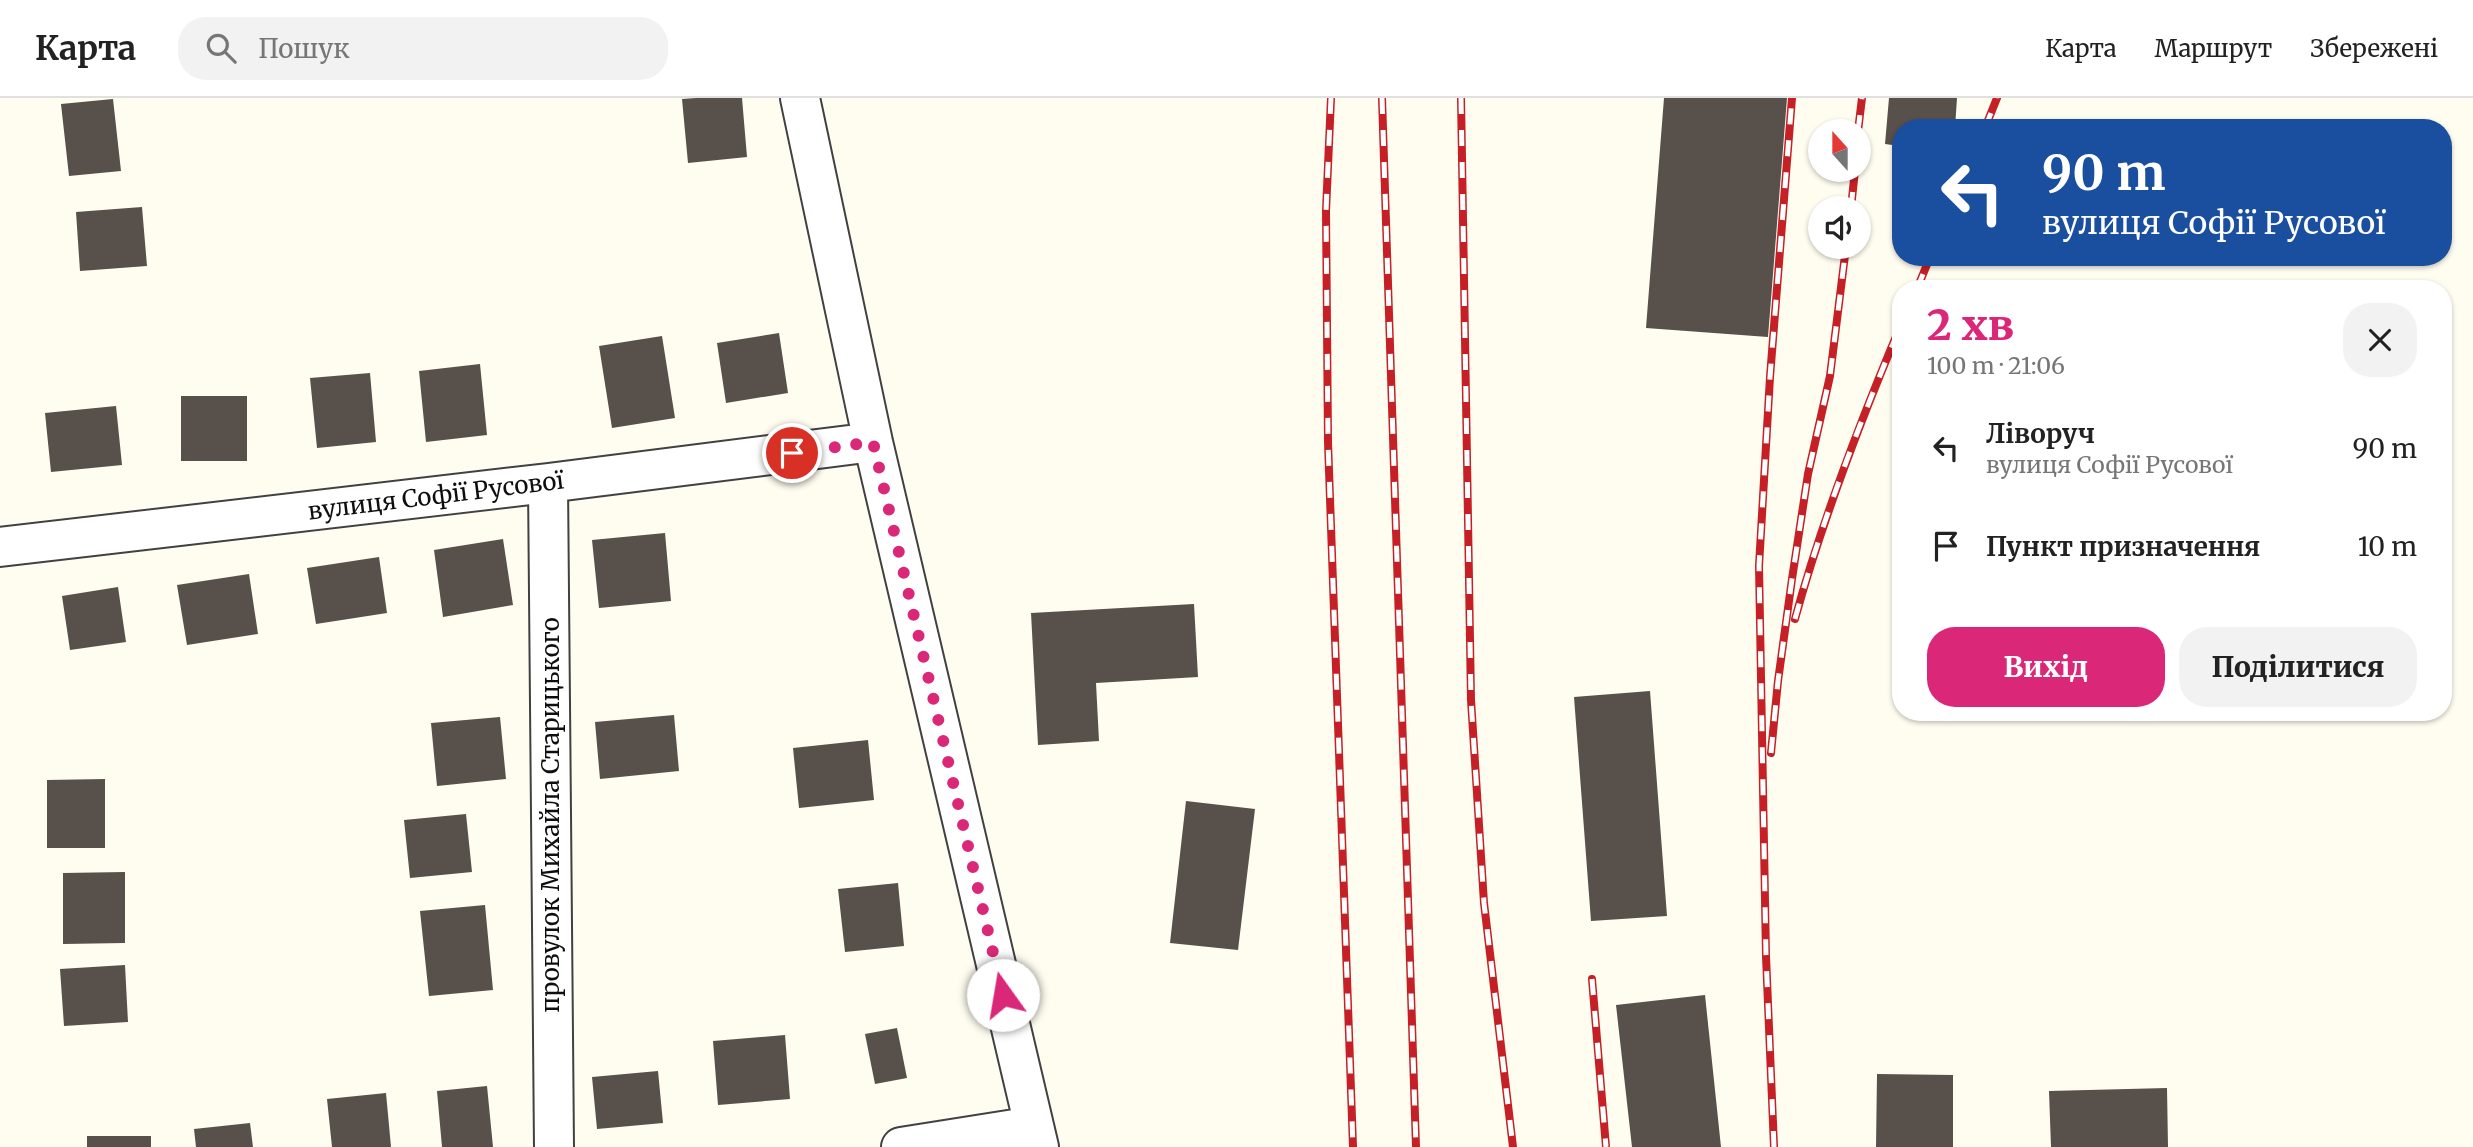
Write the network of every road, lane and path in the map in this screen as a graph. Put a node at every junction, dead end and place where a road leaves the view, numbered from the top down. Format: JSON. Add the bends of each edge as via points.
{"nodes":[{"id":1,"x":800,"y":98,"type":"edge"},
{"id":2,"x":873,"y":442,"type":"junction"},
{"id":3,"x":548,"y":484,"type":"junction"},
{"id":4,"x":0,"y":547,"type":"edge"},
{"id":5,"x":1037,"y":1137,"type":"edge"},
{"id":6,"x":554,"y":1147,"type":"edge"},
{"id":7,"x":901,"y":1147,"type":"edge"}],
"edges":[{"from":1,"to":2,"type":"street"},
{"from":2,"to":3,"type":"street","name":"вулиця Софії Русової"},
{"from":2,"to":5,"type":"street"},
{"from":3,"to":4,"type":"street","name":"вулиця Софії Русової"},
{"from":3,"to":6,"type":"street","name":"провулок Михайла Старицького"},
{"from":5,"to":7,"type":"street"}]}
